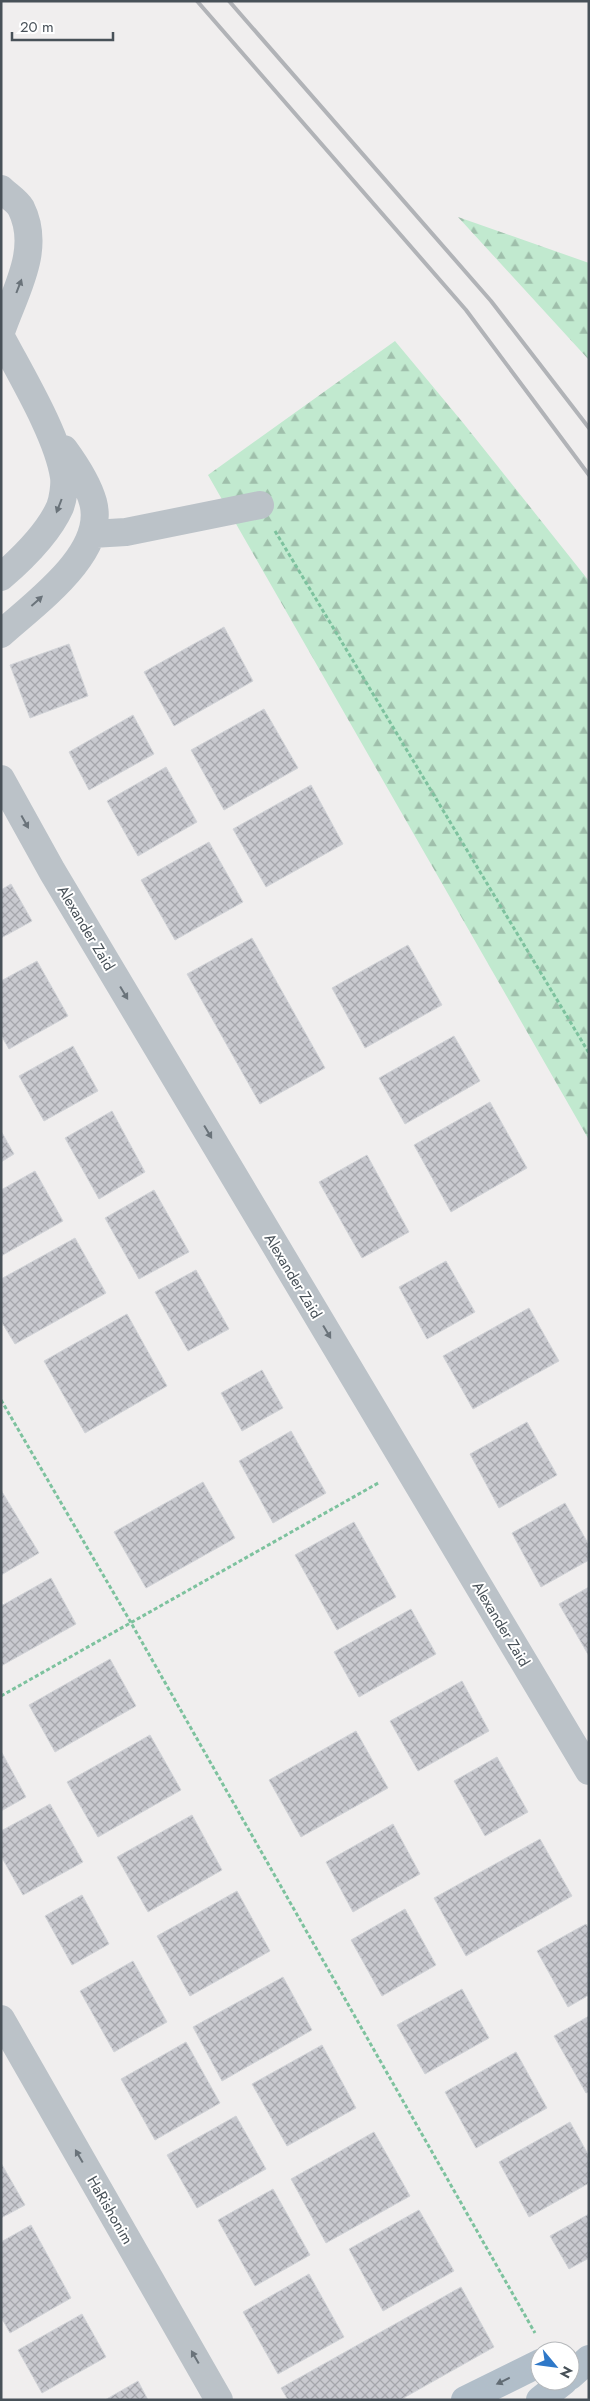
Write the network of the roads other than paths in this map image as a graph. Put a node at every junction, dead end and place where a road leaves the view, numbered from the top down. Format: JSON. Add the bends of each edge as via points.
{"nodes":[{"id":1,"x":1,"y":189,"type":"edge"},
{"id":2,"x":1,"y":332,"type":"edge"},
{"id":3,"x":1,"y":337,"type":"edge"},
{"id":4,"x":46,"y":426,"type":"junction"},
{"id":5,"x":260,"y":505,"type":"road end"},
{"id":6,"x":92,"y":534,"type":"junction"},
{"id":7,"x":1,"y":577,"type":"edge"},
{"id":8,"x":1,"y":634,"type":"edge"},
{"id":9,"x":1,"y":779,"type":"edge"},
{"id":10,"x":589,"y":1771,"type":"edge"},
{"id":11,"x":1,"y":2020,"type":"edge"},
{"id":12,"x":530,"y":2368,"type":"edge"},
{"id":13,"x":551,"y":2391,"type":"edge"},
{"id":14,"x":219,"y":2400,"type":"edge"},
{"id":15,"x":465,"y":2400,"type":"edge"},
{"id":16,"x":540,"y":2400,"type":"edge"}],
"edges":[{"from":2,"to":1,"type":"street","one_way":true,"via":[[23,274],[30,240],[20,207]]},
{"from":3,"to":4,"type":"street"},
{"from":4,"to":6,"type":"street","via":[[70,458],[93,503]]},
{"from":4,"to":7,"type":"street","one_way":true,"via":[[65,479],[60,506],[36,543]]},
{"from":5,"to":6,"type":"street","via":[[126,532]]},
{"from":8,"to":6,"type":"street","one_way":true,"via":[[73,566]]},
{"from":9,"to":10,"type":"street","name":"Alexander Zaid","one_way":true,"via":[[52,871]]},
{"from":14,"to":11,"type":"street","name":"HaRishonim","one_way":true},
{"from":12,"to":15,"type":"main road","one_way":true},
{"from":13,"to":16,"type":"main road"}]}
